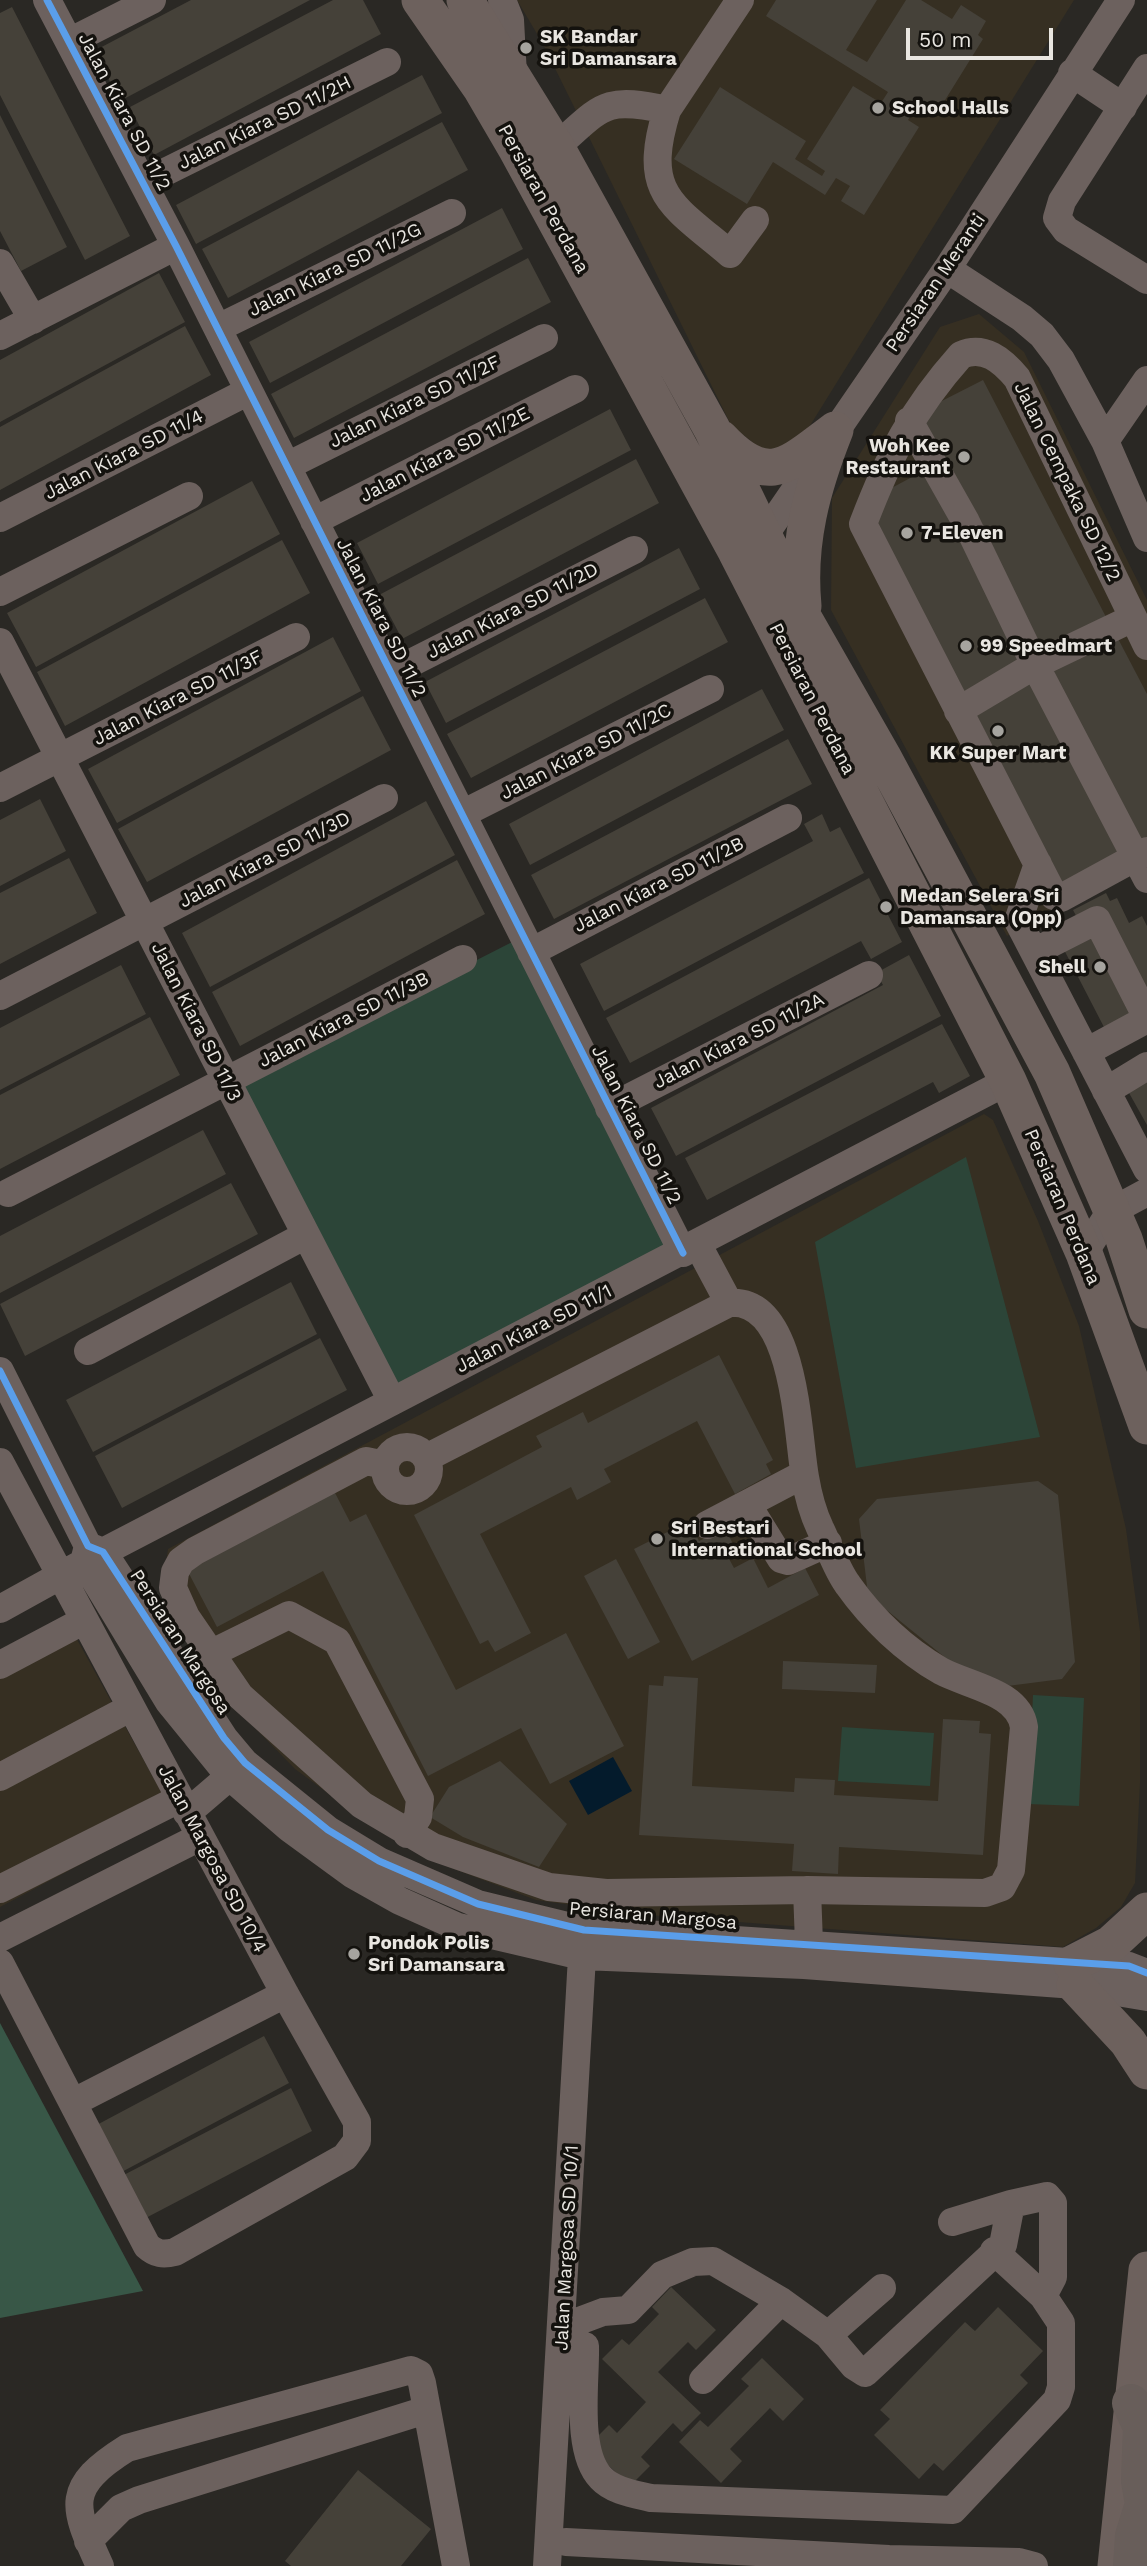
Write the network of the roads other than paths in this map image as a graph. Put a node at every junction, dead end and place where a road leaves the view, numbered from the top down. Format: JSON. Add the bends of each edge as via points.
{"nodes":[{"id":1,"x":47,"y":0,"type":"edge"},
{"id":2,"x":152,"y":0,"type":"edge"},
{"id":3,"x":420,"y":0,"type":"edge"},
{"id":4,"x":465,"y":0,"type":"edge"},
{"id":5,"x":502,"y":0,"type":"edge"},
{"id":6,"x":740,"y":0,"type":"edge"},
{"id":7,"x":1121,"y":0,"type":"edge"},
{"id":8,"x":69,"y":42,"type":"junction"},
{"id":9,"x":387,"y":62,"type":"dead end"},
{"id":10,"x":1147,"y":68,"type":"edge"},
{"id":11,"x":1072,"y":74,"type":"junction"},
{"id":12,"x":513,"y":75,"type":"junction"},
{"id":13,"x":1123,"y":107,"type":"junction"},
{"id":14,"x":667,"y":110,"type":"junction"},
{"id":15,"x":556,"y":147,"type":"junction"},
{"id":16,"x":143,"y":183,"type":"junction"},
{"id":17,"x":452,"y":213,"type":"dead end"},
{"id":18,"x":755,"y":220,"type":"dead end"},
{"id":19,"x":176,"y":246,"type":"junction"},
{"id":20,"x":0,"y":263,"type":"edge"},
{"id":21,"x":947,"y":269,"type":"junction"},
{"id":22,"x":1147,"y":280,"type":"edge"},
{"id":23,"x":33,"y":320,"type":"junction"},
{"id":24,"x":218,"y":328,"type":"junction"},
{"id":25,"x":0,"y":336,"type":"edge"},
{"id":26,"x":544,"y":338,"type":"dead end"},
{"id":27,"x":1147,"y":380,"type":"edge"},
{"id":28,"x":575,"y":389,"type":"dead end"},
{"id":29,"x":249,"y":391,"type":"junction"},
{"id":30,"x":909,"y":421,"type":"junction"},
{"id":31,"x":712,"y":429,"type":"junction"},
{"id":32,"x":835,"y":430,"type":"junction"},
{"id":33,"x":1105,"y":441,"type":"junction"},
{"id":34,"x":287,"y":466,"type":"junction"},
{"id":35,"x":189,"y":496,"type":"dead end"},
{"id":36,"x":0,"y":519,"type":"edge"},
{"id":37,"x":314,"y":521,"type":"junction"},
{"id":38,"x":1147,"y":538,"type":"edge"},
{"id":39,"x":749,"y":544,"type":"junction"},
{"id":40,"x":634,"y":550,"type":"dead end"},
{"id":41,"x":0,"y":592,"type":"edge"},
{"id":42,"x":1133,"y":618,"type":"junction"},
{"id":43,"x":804,"y":619,"type":"junction"},
{"id":44,"x":296,"y":637,"type":"dead end"},
{"id":45,"x":0,"y":642,"type":"edge"},
{"id":46,"x":1147,"y":646,"type":"edge"},
{"id":47,"x":1035,"y":665,"type":"junction"},
{"id":48,"x":391,"y":673,"type":"junction"},
{"id":49,"x":710,"y":689,"type":"dead end"},
{"id":50,"x":958,"y":711,"type":"junction"},
{"id":51,"x":60,"y":758,"type":"junction"},
{"id":52,"x":0,"y":788,"type":"edge"},
{"id":53,"x":384,"y":798,"type":"dead end"},
{"id":54,"x":462,"y":814,"type":"junction"},
{"id":55,"x":788,"y":818,"type":"dead end"},
{"id":56,"x":1143,"y":863,"type":"edge"},
{"id":57,"x":1038,"y":864,"type":"junction"},
{"id":58,"x":145,"y":923,"type":"junction"},
{"id":59,"x":531,"y":951,"type":"junction"},
{"id":60,"x":1034,"y":952,"type":"junction"},
{"id":61,"x":463,"y":959,"type":"dead end"},
{"id":62,"x":869,"y":975,"type":"dead end"},
{"id":63,"x":0,"y":996,"type":"edge"},
{"id":64,"x":1147,"y":1018,"type":"edge"},
{"id":65,"x":1086,"y":1052,"type":"junction"},
{"id":66,"x":1147,"y":1066,"type":"edge"},
{"id":67,"x":226,"y":1081,"type":"junction"},
{"id":68,"x":1008,"y":1082,"type":"junction"},
{"id":69,"x":1106,"y":1091,"type":"junction"},
{"id":70,"x":610,"y":1108,"type":"junction"},
{"id":71,"x":1147,"y":1169,"type":"edge"},
{"id":72,"x":1147,"y":1192,"type":"edge"},
{"id":73,"x":8,"y":1193,"type":"dead end"},
{"id":74,"x":1111,"y":1212,"type":"junction"},
{"id":75,"x":306,"y":1236,"type":"junction"},
{"id":76,"x":690,"y":1249,"type":"junction"},
{"id":77,"x":1084,"y":1253,"type":"junction"},
{"id":78,"x":729,"y":1303,"type":"junction"},
{"id":79,"x":1147,"y":1310,"type":"edge"},
{"id":80,"x":89,"y":1351,"type":"dead end"},
{"id":81,"x":0,"y":1371,"type":"edge"},
{"id":82,"x":392,"y":1401,"type":"junction"},
{"id":83,"x":1147,"y":1426,"type":"edge"},
{"id":84,"x":0,"y":1462,"type":"edge"},
{"id":85,"x":804,"y":1474,"type":"junction"},
{"id":86,"x":747,"y":1504,"type":"junction"},
{"id":87,"x":708,"y":1525,"type":"dead end"},
{"id":88,"x":828,"y":1543,"type":"junction"},
{"id":89,"x":92,"y":1553,"type":"junction"},
{"id":90,"x":60,"y":1577,"type":"junction"},
{"id":91,"x":0,"y":1609,"type":"edge"},
{"id":92,"x":83,"y":1621,"type":"junction"},
{"id":93,"x":211,"y":1654,"type":"junction"},
{"id":94,"x":0,"y":1665,"type":"edge"},
{"id":95,"x":130,"y":1708,"type":"junction"},
{"id":96,"x":314,"y":1763,"type":"junction"},
{"id":97,"x":238,"y":1770,"type":"junction"},
{"id":98,"x":0,"y":1777,"type":"edge"},
{"id":99,"x":288,"y":1799,"type":"junction"},
{"id":100,"x":189,"y":1816,"type":"junction"},
{"id":101,"x":407,"y":1834,"type":"junction"},
{"id":102,"x":0,"y":1889,"type":"edge"},
{"id":103,"x":807,"y":1890,"type":"junction"},
{"id":104,"x":1147,"y":1910,"type":"edge"},
{"id":105,"x":0,"y":1938,"type":"edge"},
{"id":106,"x":583,"y":1943,"type":"junction"},
{"id":107,"x":809,"y":1943,"type":"junction"},
{"id":108,"x":0,"y":1963,"type":"edge"},
{"id":109,"x":1147,"y":1973,"type":"edge"},
{"id":110,"x":1073,"y":1975,"type":"junction"},
{"id":111,"x":285,"y":1994,"type":"junction"},
{"id":112,"x":1147,"y":1997,"type":"edge"},
{"id":113,"x":1147,"y":2071,"type":"edge"},
{"id":114,"x":74,"y":2102,"type":"junction"},
{"id":115,"x":1010,"y":2204,"type":"junction"},
{"id":116,"x":952,"y":2222,"type":"dead end"},
{"id":117,"x":994,"y":2251,"type":"junction"},
{"id":118,"x":1147,"y":2270,"type":"edge"},
{"id":119,"x":882,"y":2288,"type":"dead end"},
{"id":120,"x":1043,"y":2296,"type":"junction"},
{"id":121,"x":781,"y":2301,"type":"junction"},
{"id":122,"x":563,"y":2334,"type":"junction"},
{"id":123,"x":828,"y":2335,"type":"junction"},
{"id":124,"x":703,"y":2380,"type":"dead end"},
{"id":125,"x":1131,"y":2403,"type":"junction"},
{"id":126,"x":426,"y":2410,"type":"junction"},
{"id":127,"x":92,"y":2476,"type":"junction"},
{"id":128,"x":129,"y":2504,"type":"junction"},
{"id":129,"x":1146,"y":2505,"type":"edge"},
{"id":130,"x":566,"y":2542,"type":"dead end"},
{"id":131,"x":94,"y":2554,"type":"edge"},
{"id":132,"x":888,"y":2562,"type":"edge"},
{"id":133,"x":456,"y":2566,"type":"edge"},
{"id":134,"x":547,"y":2566,"type":"edge"},
{"id":135,"x":1034,"y":2566,"type":"edge"},
{"id":136,"x":1116,"y":2566,"type":"edge"},
{"id":137,"x":1132,"y":2566,"type":"edge"}],
"edges":[{"from":1,"to":8,"type":"street","name":"Jalan Kiara SD 11/2"},
{"from":2,"to":8,"type":"street"},
{"from":3,"to":39,"type":"main road","name":"Persiaran Perdana","via":[[481,88]]},
{"from":4,"to":12,"type":"main road","name":"Persiaran Perdana"},
{"from":5,"to":12,"type":"street","via":[[510,20]]},
{"from":6,"to":14,"type":"street"},
{"from":7,"to":11,"type":"street","name":"Persiaran Meranti"},
{"from":8,"to":16,"type":"street","name":"Jalan Kiara SD 11/2"},
{"from":9,"to":16,"type":"street","name":"Jalan Kiara SD 11/2H"},
{"from":10,"to":13,"type":"street"},
{"from":11,"to":13,"type":"street"},
{"from":11,"to":21,"type":"street","name":"Persiaran Meranti"},
{"from":12,"to":15,"type":"main road","name":"Persiaran Perdana"},
{"from":13,"to":22,"type":"street","via":[[1062,201],[1057,218],[1066,230]]},
{"from":14,"to":15,"type":"street","via":[[617,103],[604,108]]},
{"from":14,"to":18,"type":"street","via":[[656,166],[660,186],[671,204],[730,254]]},
{"from":15,"to":31,"type":"main road","name":"Persiaran Perdana"},
{"from":16,"to":19,"type":"street","name":"Jalan Kiara SD 11/2"},
{"from":17,"to":24,"type":"street","name":"Jalan Kiara SD 11/2G"},
{"from":19,"to":23,"type":"street"},
{"from":19,"to":24,"type":"street","name":"Jalan Kiara SD 11/2"},
{"from":20,"to":23,"type":"street"},
{"from":21,"to":32,"type":"street","name":"Persiaran Meranti"},
{"from":21,"to":33,"type":"street","via":[[1042,335],[1061,360]]},
{"from":23,"to":25,"type":"street"},
{"from":24,"to":29,"type":"street","name":"Jalan Kiara SD 11/2"},
{"from":26,"to":34,"type":"street","name":"Jalan Kiara SD 11/2F"},
{"from":27,"to":33,"type":"street"},
{"from":28,"to":37,"type":"street","name":"Jalan Kiara SD 11/2E"},
{"from":29,"to":34,"type":"street","name":"Jalan Kiara SD 11/2"},
{"from":29,"to":36,"type":"street","name":"Jalan Kiara SD 11/4"},
{"from":30,"to":42,"type":"street","name":"Jalan Cempaka SD 12/2","via":[[961,355],[974,350],[1006,364],[1017,378]]},
{"from":30,"to":47,"type":"street"},
{"from":30,"to":50,"type":"street","via":[[888,459],[863,524]]},
{"from":31,"to":32,"type":"main road","via":[[739,458],[755,467],[778,467]]},
{"from":31,"to":39,"type":"main road","name":"Persiaran Perdana"},
{"from":32,"to":39,"type":"street","name":"Persiaran Meranti"},
{"from":32,"to":43,"type":"main road","via":[[806,513],[800,577]]},
{"from":33,"to":38,"type":"street"},
{"from":34,"to":37,"type":"street","name":"Jalan Kiara SD 11/2"},
{"from":35,"to":41,"type":"street"},
{"from":37,"to":48,"type":"street","name":"Jalan Kiara SD 11/2"},
{"from":39,"to":43,"type":"main road","name":"Persiaran Perdana"},
{"from":39,"to":68,"type":"main road","name":"Persiaran Perdana"},
{"from":40,"to":48,"type":"street","name":"Jalan Kiara SD 11/2D"},
{"from":42,"to":46,"type":"street","name":"Jalan Cempaka SD 12/2"},
{"from":42,"to":47,"type":"street"},
{"from":43,"to":74,"type":"main road","name":"Persiaran Perdana","via":[[1052,1073]]},
{"from":44,"to":51,"type":"street","name":"Jalan Kiara SD 11/3F"},
{"from":45,"to":51,"type":"street","name":"Jalan Kiara SD 11/3"},
{"from":47,"to":50,"type":"street"},
{"from":47,"to":56,"type":"street"},
{"from":48,"to":54,"type":"street","name":"Jalan Kiara SD 11/2"},
{"from":49,"to":54,"type":"street","name":"Jalan Kiara SD 11/2C"},
{"from":50,"to":57,"type":"street"},
{"from":51,"to":52,"type":"street","name":"Jalan Kiara SD 11/3F"},
{"from":51,"to":58,"type":"street","name":"Jalan Kiara SD 11/3"},
{"from":53,"to":58,"type":"street","name":"Jalan Kiara SD 11/3D"},
{"from":54,"to":59,"type":"street","name":"Jalan Kiara SD 11/2"},
{"from":55,"to":59,"type":"street","name":"Jalan Kiara SD 11/2B"},
{"from":56,"to":57,"type":"street","via":[[1057,898]]},
{"from":57,"to":60,"type":"street","via":[[1018,922]]},
{"from":58,"to":63,"type":"street","name":"Jalan Kiara SD 11/3D"},
{"from":58,"to":67,"type":"street","name":"Jalan Kiara SD 11/3"},
{"from":59,"to":70,"type":"street","name":"Jalan Kiara SD 11/2"},
{"from":60,"to":64,"type":"street","via":[[1097,920]]},
{"from":60,"to":65,"type":"street"},
{"from":61,"to":67,"type":"street","name":"Jalan Kiara SD 11/3B"},
{"from":62,"to":70,"type":"street","name":"Jalan Kiara SD 11/2A"},
{"from":64,"to":65,"type":"street"},
{"from":65,"to":69,"type":"street"},
{"from":66,"to":69,"type":"street"},
{"from":67,"to":73,"type":"street","name":"Jalan Kiara SD 11/3B"},
{"from":67,"to":75,"type":"street","name":"Jalan Kiara SD 11/3"},
{"from":68,"to":76,"type":"street","name":"Jalan Kiara SD 11/1"},
{"from":68,"to":77,"type":"main road","name":"Persiaran Perdana"},
{"from":69,"to":71,"type":"street"},
{"from":70,"to":76,"type":"street","name":"Jalan Kiara SD 11/2"},
{"from":72,"to":74,"type":"street"},
{"from":74,"to":77,"type":"street"},
{"from":74,"to":79,"type":"main road","name":"Persiaran Perdana"},
{"from":75,"to":80,"type":"street"},
{"from":75,"to":82,"type":"street","name":"Jalan Kiara SD 11/3"},
{"from":76,"to":78,"type":"street","name":"Jalan Kiara SD 11/2"},
{"from":76,"to":82,"type":"street","name":"Jalan Kiara SD 11/1"},
{"from":77,"to":83,"type":"main road","name":"Persiaran Perdana"},
{"from":78,"to":85,"type":"street","via":[[758,1309],[777,1338],[788,1367]]},
{"from":78,"to":93,"type":"street","via":[[426,1458],[429,1473],[414,1490],[392,1486],[385,1465],[366,1461],[181,1561],[174,1572],[173,1588]]},
{"from":81,"to":89,"type":"street","name":"Persiaran Margosa"},
{"from":82,"to":89,"type":"street","name":"Jalan Kiara SD 11/1"},
{"from":84,"to":90,"type":"street","name":"Jalan Margosa SD 10/4"},
{"from":85,"to":86,"type":"street"},
{"from":85,"to":88,"type":"street","via":[[812,1511]]},
{"from":86,"to":87,"type":"street"},
{"from":86,"to":88,"type":"street","via":[[784,1561]]},
{"from":88,"to":103,"type":"street","via":[[846,1583],[889,1633],[940,1670],[1014,1704],[1024,1727],[1011,1870],[1002,1887],[985,1893]]},
{"from":89,"to":90,"type":"street","name":"Jalan Kiara SD 11/1"},
{"from":89,"to":97,"type":"street","name":"Persiaran Margosa","via":[[224,1738]]},
{"from":90,"to":91,"type":"street","name":"Jalan Kiara SD 11/1"},
{"from":90,"to":92,"type":"street","name":"Jalan Margosa SD 10/4"},
{"from":92,"to":94,"type":"street"},
{"from":92,"to":95,"type":"street","name":"Jalan Margosa SD 10/4"},
{"from":93,"to":96,"type":"street","via":[[250,1706]]},
{"from":93,"to":101,"type":"street","via":[[289,1615],[333,1637],[420,1799],[418,1817]]},
{"from":95,"to":98,"type":"street"},
{"from":95,"to":100,"type":"street","name":"Jalan Margosa SD 10/4"},
{"from":96,"to":99,"type":"street"},
{"from":96,"to":101,"type":"street","via":[[362,1805]]},
{"from":97,"to":99,"type":"street","name":"Persiaran Margosa"},
{"from":97,"to":100,"type":"street"},
{"from":97,"to":106,"type":"street","name":"Persiaran Margosa","via":[[289,1828],[352,1874],[400,1901],[458,1927]]},
{"from":99,"to":106,"type":"street","name":"Persiaran Margosa","via":[[379,1861]]},
{"from":100,"to":102,"type":"street"},
{"from":100,"to":105,"type":"street"},
{"from":100,"to":111,"type":"street","name":"Jalan Margosa SD 10/4"},
{"from":101,"to":103,"type":"street","via":[[469,1861],[549,1887],[606,1893]]},
{"from":103,"to":107,"type":"street"},
{"from":104,"to":110,"type":"main road"},
{"from":106,"to":107,"type":"street","name":"Persiaran Margosa"},
{"from":106,"to":110,"type":"street","name":"Persiaran Margosa","via":[[804,1965]]},
{"from":106,"to":122,"type":"street","name":"Jalan Margosa SD 10/1"},
{"from":107,"to":110,"type":"street","name":"Persiaran Margosa"},
{"from":108,"to":114,"type":"street"},
{"from":109,"to":110,"type":"street","name":"Persiaran Margosa","via":[[1129,1966]]},
{"from":110,"to":112,"type":"street","name":"Persiaran Margosa"},
{"from":110,"to":113,"type":"main road"},
{"from":111,"to":114,"type":"street"},
{"from":111,"to":114,"type":"street","name":"Jalan Margosa SD 10/4","via":[[357,2122],[357,2141],[345,2157],[175,2252],[159,2254],[147,2246]]},
{"from":115,"to":116,"type":"street"},
{"from":115,"to":117,"type":"street","via":[[1003,2245]]},
{"from":115,"to":120,"type":"street","via":[[1047,2196],[1053,2203],[1053,2277]]},
{"from":117,"to":120,"type":"street"},
{"from":117,"to":123,"type":"street","via":[[865,2373]]},
{"from":118,"to":125,"type":"main road"},
{"from":119,"to":123,"type":"street"},
{"from":120,"to":122,"type":"street","via":[[1061,2323],[1057,2400],[953,2510],[651,2498],[614,2487],[593,2467],[585,2441],[584,2346]]},
{"from":121,"to":122,"type":"street","via":[[713,2261],[693,2262],[662,2275],[628,2310],[603,2312]]},
{"from":121,"to":123,"type":"street"},
{"from":121,"to":124,"type":"street"},
{"from":122,"to":134,"type":"street","name":"Jalan Margosa SD 10/1"},
{"from":125,"to":129,"type":"highway","via":[[1142,2427],[1140,2481]]},
{"from":125,"to":136,"type":"main road"},
{"from":126,"to":127,"type":"street","via":[[419,2374],[411,2370],[393,2373],[127,2448]]},
{"from":126,"to":128,"type":"street"},
{"from":126,"to":133,"type":"street"},
{"from":127,"to":128,"type":"street"},
{"from":127,"to":131,"type":"street","via":[[78,2496],[77,2512]]},
{"from":128,"to":131,"type":"street"},
{"from":129,"to":137,"type":"highway","via":[[1134,2536]]},
{"from":130,"to":132,"type":"street"},
{"from":132,"to":135,"type":"street","via":[[1018,2562]]}]}
